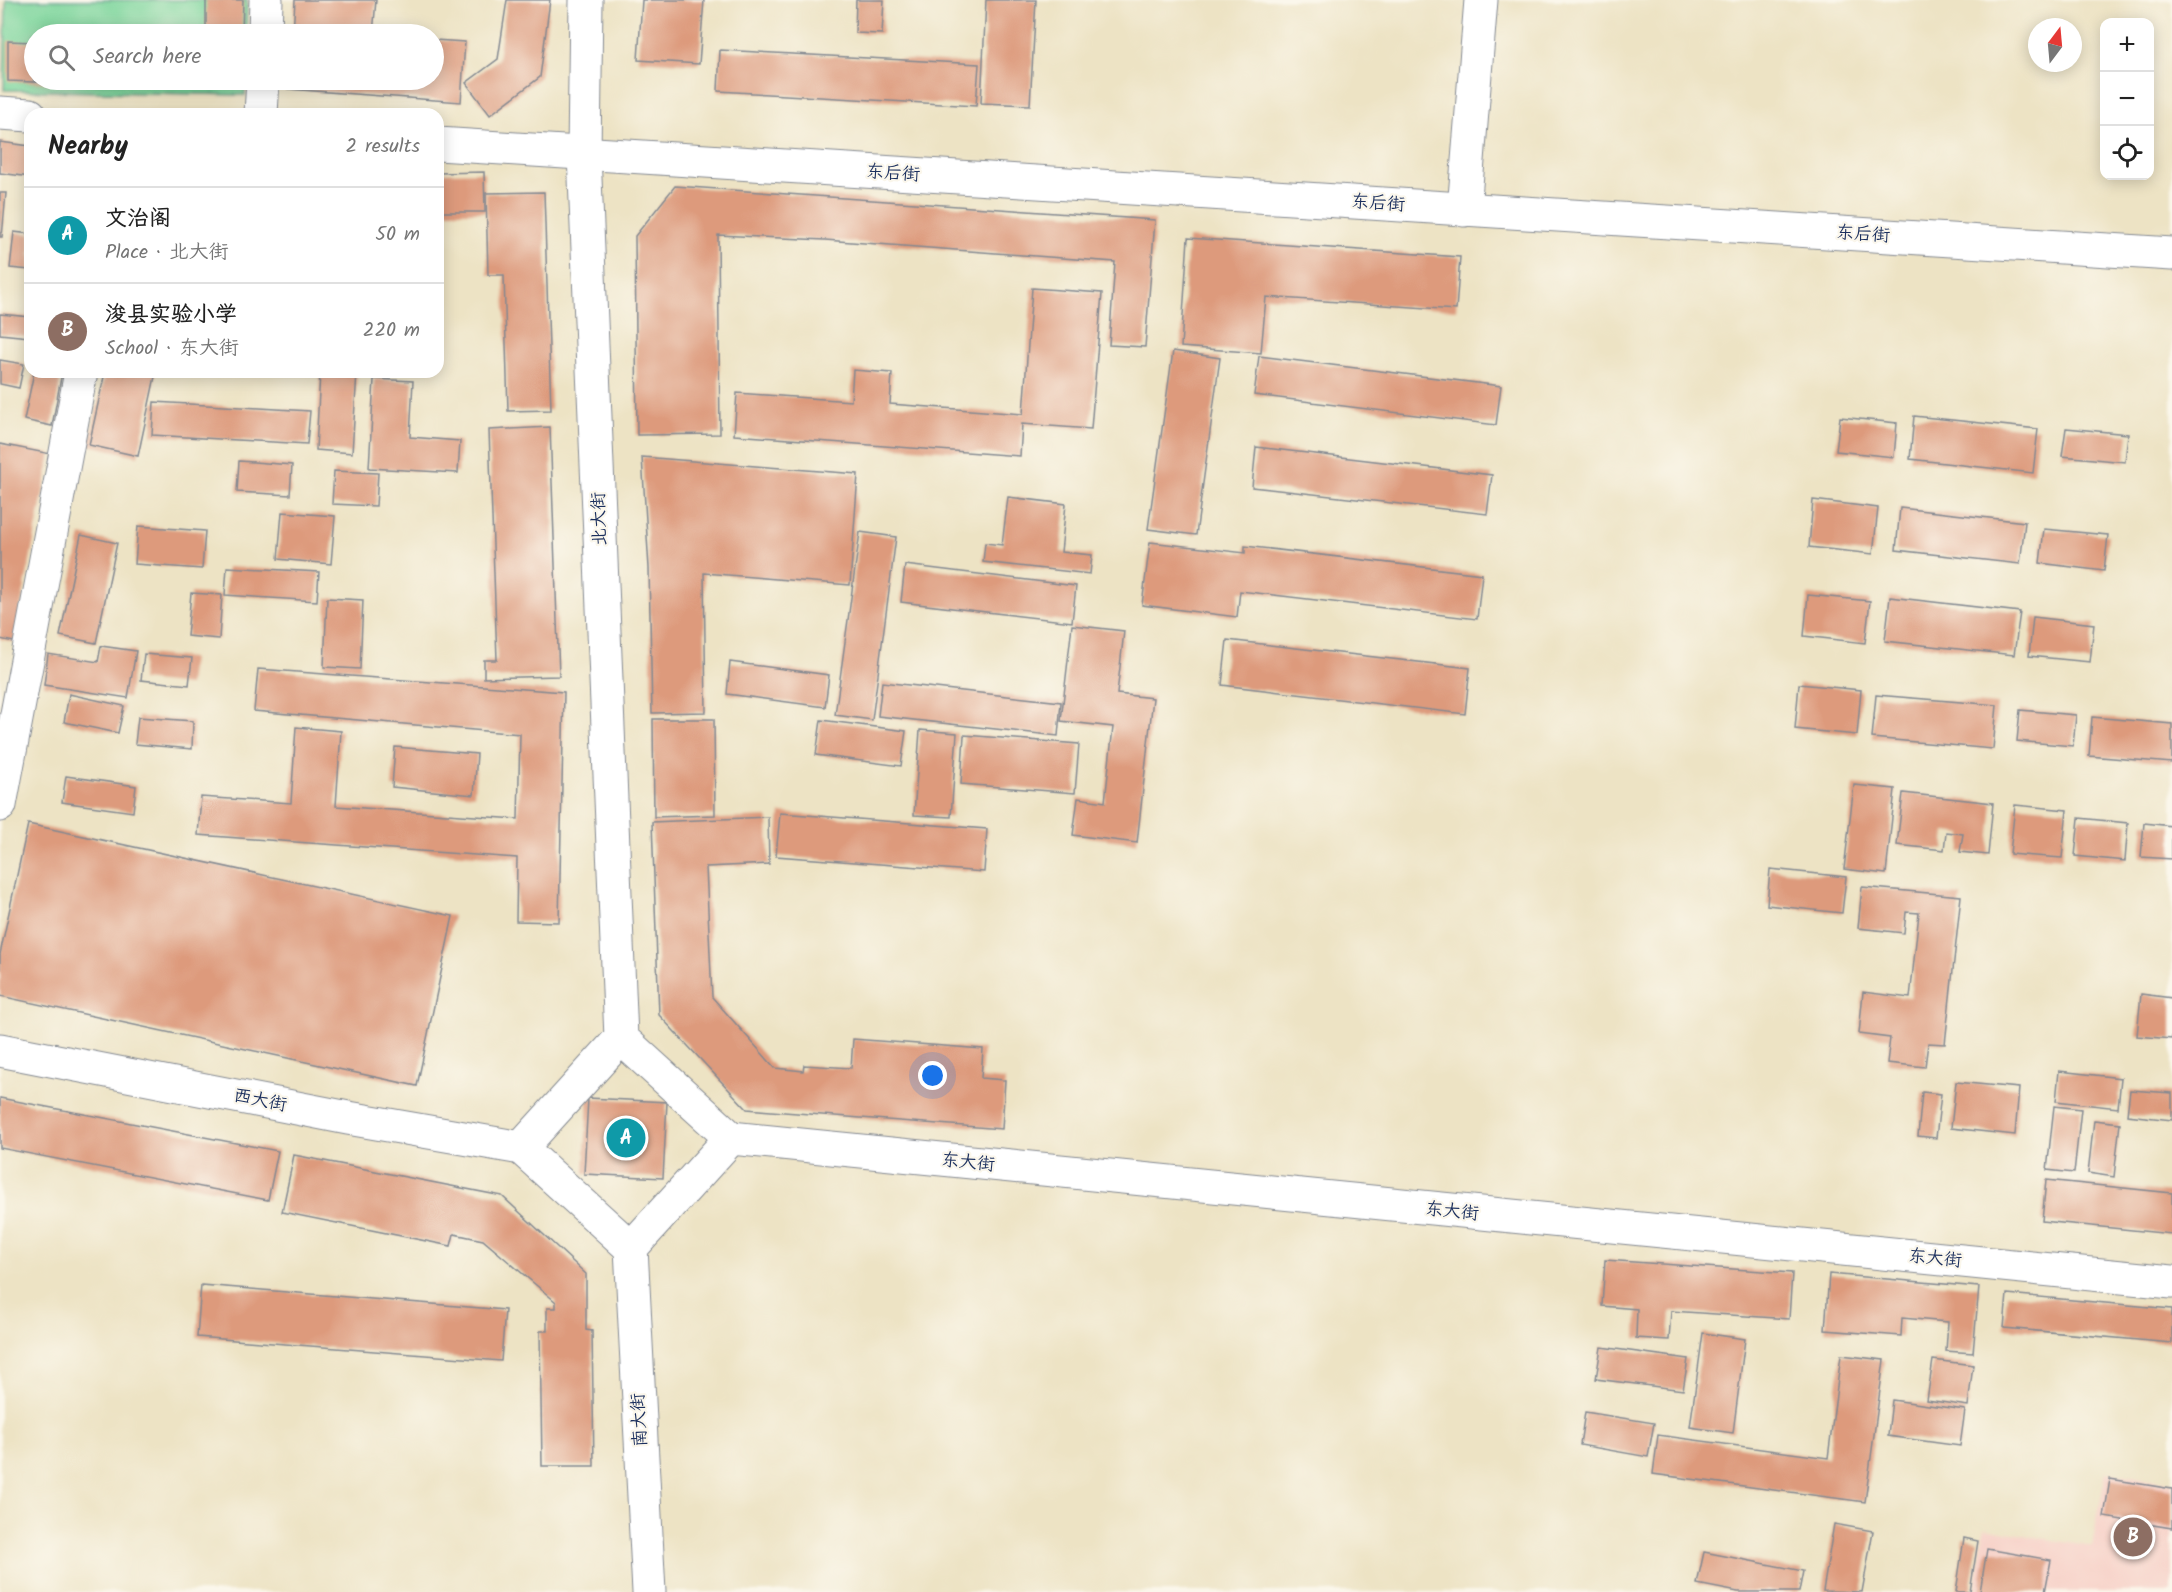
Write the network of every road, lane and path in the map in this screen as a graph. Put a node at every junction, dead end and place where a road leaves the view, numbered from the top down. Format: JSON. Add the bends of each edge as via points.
{"nodes":[{"id":1,"x":266,"y":0,"type":"edge"},
{"id":2,"x":586,"y":0,"type":"edge"},
{"id":3,"x":1481,"y":0,"type":"edge"},
{"id":4,"x":265,"y":24,"type":"edge"},
{"id":5,"x":262,"y":90,"type":"edge"},
{"id":6,"x":261,"y":108,"type":"edge"},
{"id":7,"x":0,"y":113,"type":"edge"},
{"id":8,"x":24,"y":115,"type":"edge"},
{"id":9,"x":444,"y":144,"type":"edge"},
{"id":10,"x":584,"y":154,"type":"junction"},
{"id":11,"x":1464,"y":210,"type":"junction"},
{"id":12,"x":2172,"y":254,"type":"edge"},
{"id":13,"x":80,"y":378,"type":"edge"},
{"id":14,"x":0,"y":805,"type":"edge"},
{"id":15,"x":621,"y":1038,"type":"junction"},
{"id":16,"x":0,"y":1050,"type":"edge"},
{"id":17,"x":731,"y":1138,"type":"junction"},
{"id":18,"x":521,"y":1148,"type":"junction"},
{"id":19,"x":631,"y":1248,"type":"junction"},
{"id":20,"x":2172,"y":1282,"type":"edge"},
{"id":21,"x":649,"y":1592,"type":"edge"}],
"edges":[{"from":1,"to":4,"type":"street"},
{"from":2,"to":10,"type":"street","name":"北大街"},
{"from":3,"to":11,"type":"street"},
{"from":5,"to":6,"type":"street"},
{"from":7,"to":8,"type":"street"},
{"from":9,"to":10,"type":"street","name":"东后街"},
{"from":10,"to":11,"type":"street","name":"东后街"},
{"from":10,"to":15,"type":"street","name":"北大街"},
{"from":11,"to":12,"type":"street","name":"东后街"},
{"from":13,"to":14,"type":"street"},
{"from":15,"to":17,"type":"street"},
{"from":15,"to":18,"type":"street"},
{"from":16,"to":18,"type":"street","name":"西大街"},
{"from":17,"to":19,"type":"street"},
{"from":17,"to":20,"type":"street","name":"东大街"},
{"from":18,"to":19,"type":"street"},
{"from":19,"to":21,"type":"street","name":"南大街"}]}
